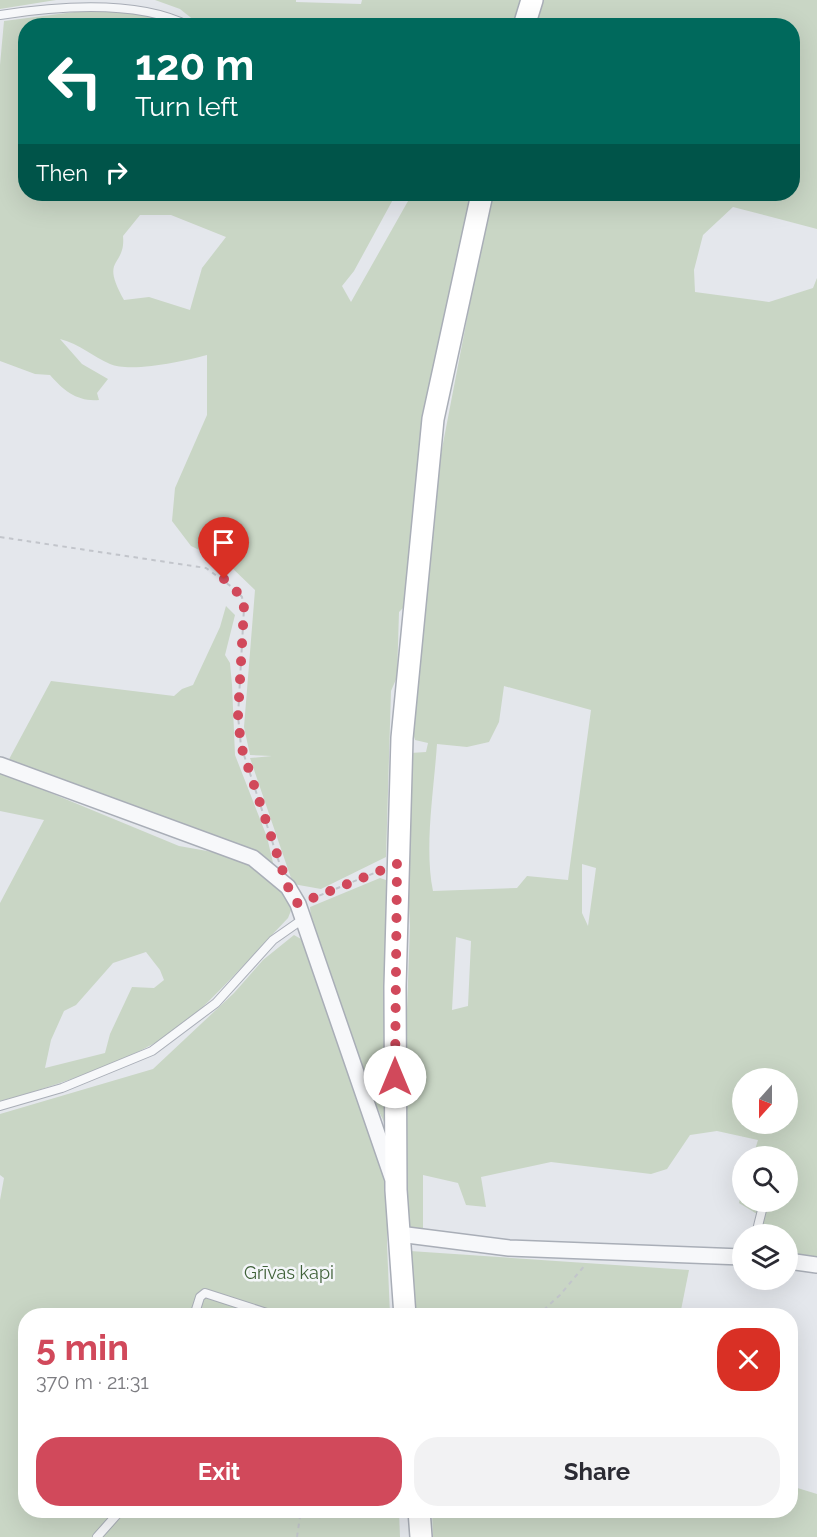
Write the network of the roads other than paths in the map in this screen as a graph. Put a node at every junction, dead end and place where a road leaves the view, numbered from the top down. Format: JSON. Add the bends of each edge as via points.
{"nodes":[{"id":1,"x":532,"y":0,"type":"edge"},
{"id":2,"x":0,"y":15,"type":"edge"},
{"id":3,"x":179,"y":18,"type":"edge"},
{"id":4,"x":526,"y":18,"type":"edge"},
{"id":5,"x":480,"y":201,"type":"edge"},
{"id":6,"x":0,"y":765,"type":"edge"},
{"id":7,"x":303,"y":919,"type":"junction"},
{"id":8,"x":0,"y":1106,"type":"edge"},
{"id":9,"x":396,"y":1190,"type":"junction"},
{"id":10,"x":399,"y":1239,"type":"junction"},
{"id":11,"x":732,"y":1257,"type":"edge"},
{"id":12,"x":798,"y":1263,"type":"edge"},
{"id":13,"x":817,"y":1265,"type":"edge"},
{"id":14,"x":197,"y":1308,"type":"edge"},
{"id":15,"x":251,"y":1308,"type":"edge"},
{"id":16,"x":404,"y":1308,"type":"edge"},
{"id":17,"x":114,"y":1518,"type":"edge"},
{"id":18,"x":420,"y":1518,"type":"edge"},
{"id":19,"x":97,"y":1537,"type":"edge"},
{"id":20,"x":421,"y":1537,"type":"edge"}],
"edges":[{"from":1,"to":4,"type":"main road"},
{"from":2,"to":3,"type":"lane","via":[[94,1],[173,13]]},
{"from":5,"to":9,"type":"main road","via":[[433,419],[402,738],[395,987]]},
{"from":6,"to":7,"type":"street","via":[[253,858],[288,887]]},
{"from":7,"to":8,"type":"lane","via":[[273,940],[216,1003],[152,1051],[62,1088]]},
{"from":7,"to":9,"type":"street"},
{"from":9,"to":10,"type":"main road"},
{"from":10,"to":11,"type":"street","via":[[509,1248]]},
{"from":10,"to":16,"type":"main road"},
{"from":12,"to":13,"type":"street"},
{"from":14,"to":15,"type":"lane","via":[[205,1293]]},
{"from":17,"to":19,"type":"lane"},
{"from":18,"to":20,"type":"main road"}]}
